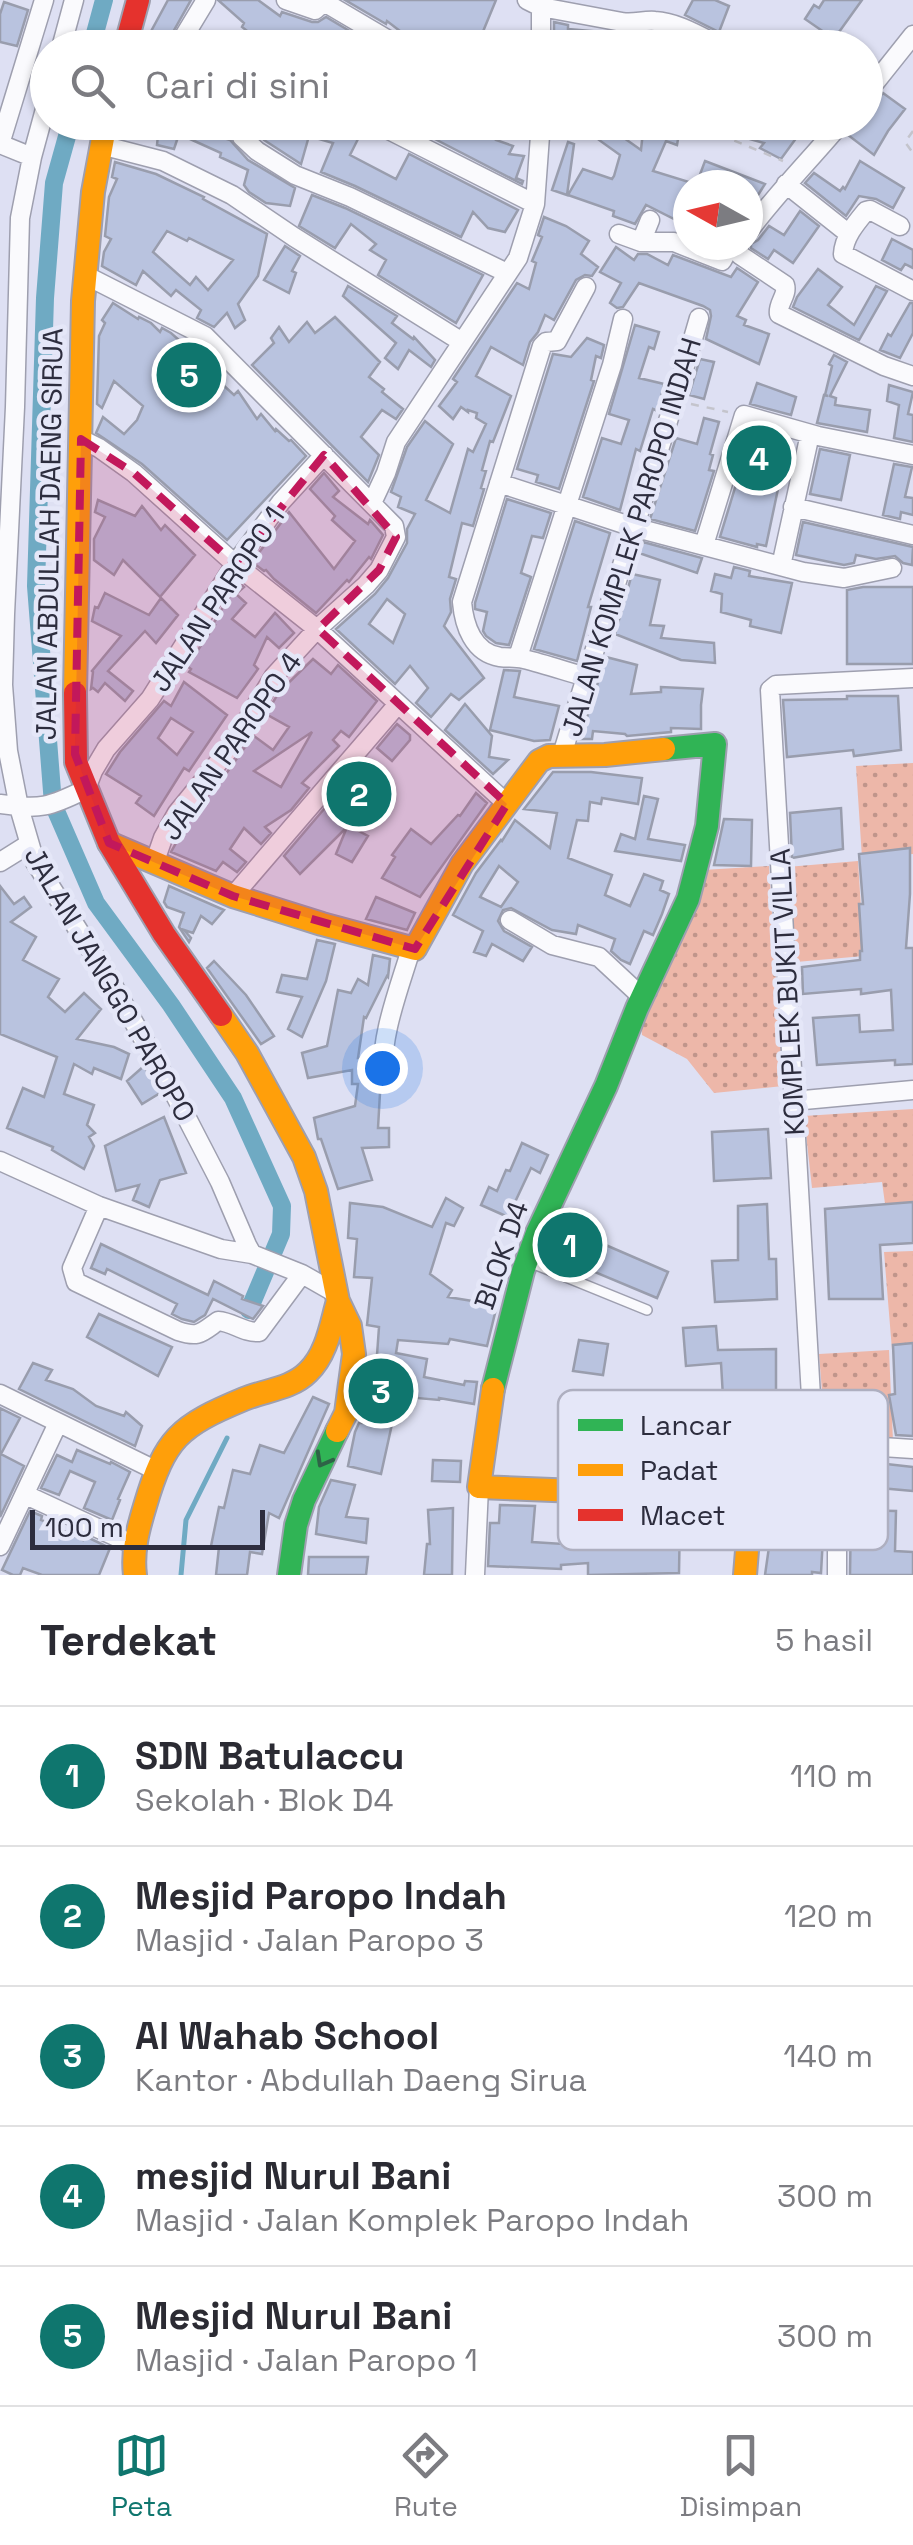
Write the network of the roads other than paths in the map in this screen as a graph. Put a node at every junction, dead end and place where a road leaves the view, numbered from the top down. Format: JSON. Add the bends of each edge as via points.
{"nodes":[{"id":1,"x":44,"y":0,"type":"edge"},
{"id":2,"x":74,"y":0,"type":"edge"},
{"id":3,"x":138,"y":0,"type":"edge"},
{"id":4,"x":206,"y":0,"type":"edge"},
{"id":5,"x":286,"y":0,"type":"edge"},
{"id":6,"x":324,"y":1,"type":"edge"},
{"id":7,"x":534,"y":4,"type":"edge"},
{"id":8,"x":35,"y":30,"type":"edge"},
{"id":9,"x":66,"y":30,"type":"edge"},
{"id":10,"x":130,"y":30,"type":"edge"},
{"id":11,"x":188,"y":30,"type":"edge"},
{"id":12,"x":372,"y":30,"type":"edge"},
{"id":13,"x":539,"y":30,"type":"edge"},
{"id":14,"x":684,"y":30,"type":"edge"},
{"id":15,"x":913,"y":35,"type":"edge"},
{"id":16,"x":30,"y":46,"type":"edge"},
{"id":17,"x":883,"y":73,"type":"edge"},
{"id":18,"x":37,"y":140,"type":"edge"},
{"id":19,"x":103,"y":140,"type":"edge"},
{"id":20,"x":118,"y":140,"type":"edge"},
{"id":21,"x":246,"y":140,"type":"edge"},
{"id":22,"x":409,"y":140,"type":"edge"},
{"id":23,"x":540,"y":140,"type":"edge"},
{"id":24,"x":827,"y":140,"type":"edge"},
{"id":25,"x":0,"y":144,"type":"edge"},
{"id":26,"x":32,"y":157,"type":"junction"},
{"id":27,"x":786,"y":184,"type":"junction"},
{"id":28,"x":535,"y":204,"type":"junction"},
{"id":29,"x":763,"y":214,"type":"edge"},
{"id":30,"x":650,"y":220,"type":"dead end"},
{"id":31,"x":900,"y":226,"type":"dead end"},
{"id":32,"x":618,"y":234,"type":"dead end"},
{"id":33,"x":849,"y":234,"type":"junction"},
{"id":34,"x":640,"y":242,"type":"junction"},
{"id":35,"x":673,"y":242,"type":"edge"},
{"id":36,"x":747,"y":260,"type":"edge"},
{"id":37,"x":507,"y":274,"type":"junction"},
{"id":38,"x":85,"y":275,"type":"junction"},
{"id":39,"x":586,"y":287,"type":"dead end"},
{"id":40,"x":913,"y":291,"type":"edge"},
{"id":41,"x":8,"y":306,"type":"edge"},
{"id":42,"x":699,"y":318,"type":"dead end"},
{"id":43,"x":624,"y":319,"type":"dead end"},
{"id":44,"x":462,"y":342,"type":"junction"},
{"id":45,"x":913,"y":376,"type":"edge"},
{"id":46,"x":810,"y":434,"type":"junction"},
{"id":47,"x":81,"y":439,"type":"junction"},
{"id":48,"x":324,"y":455,"type":"junction"},
{"id":49,"x":913,"y":455,"type":"edge"},
{"id":50,"x":499,"y":483,"type":"junction"},
{"id":51,"x":372,"y":503,"type":"junction"},
{"id":52,"x":566,"y":505,"type":"junction"},
{"id":53,"x":793,"y":508,"type":"junction"},
{"id":54,"x":633,"y":527,"type":"junction"},
{"id":55,"x":913,"y":536,"type":"edge"},
{"id":56,"x":704,"y":545,"type":"junction"},
{"id":57,"x":236,"y":564,"type":"junction"},
{"id":58,"x":781,"y":566,"type":"junction"},
{"id":59,"x":892,"y":568,"type":"dead end"},
{"id":60,"x":317,"y":629,"type":"junction"},
{"id":61,"x":518,"y":657,"type":"junction"},
{"id":62,"x":586,"y":677,"type":"junction"},
{"id":63,"x":913,"y":678,"type":"edge"},
{"id":64,"x":398,"y":704,"type":"junction"},
{"id":65,"x":562,"y":755,"type":"junction"},
{"id":66,"x":86,"y":790,"type":"junction"},
{"id":67,"x":0,"y":804,"type":"edge"},
{"id":68,"x":507,"y":804,"type":"junction"},
{"id":69,"x":37,"y":807,"type":"junction"},
{"id":70,"x":29,"y":844,"type":"junction"},
{"id":71,"x":110,"y":844,"type":"junction"},
{"id":72,"x":155,"y":861,"type":"junction"},
{"id":73,"x":0,"y":862,"type":"edge"},
{"id":74,"x":233,"y":896,"type":"junction"},
{"id":75,"x":510,"y":920,"type":"dead end"},
{"id":76,"x":411,"y":949,"type":"junction"},
{"id":77,"x":642,"y":998,"type":"junction"},
{"id":78,"x":383,"y":1081,"type":"dead end"},
{"id":79,"x":913,"y":1090,"type":"edge"},
{"id":80,"x":794,"y":1101,"type":"junction"},
{"id":81,"x":0,"y":1161,"type":"edge"},
{"id":82,"x":100,"y":1206,"type":"junction"},
{"id":83,"x":256,"y":1256,"type":"junction"},
{"id":84,"x":526,"y":1261,"type":"junction"},
{"id":85,"x":295,"y":1271,"type":"junction"},
{"id":86,"x":337,"y":1298,"type":"junction"},
{"id":87,"x":647,"y":1310,"type":"dead end"},
{"id":88,"x":811,"y":1390,"type":"edge"},
{"id":89,"x":0,"y":1394,"type":"edge"},
{"id":90,"x":58,"y":1423,"type":"junction"},
{"id":91,"x":888,"y":1449,"type":"edge"},
{"id":92,"x":913,"y":1450,"type":"edge"},
{"id":93,"x":155,"y":1470,"type":"junction"},
{"id":94,"x":478,"y":1487,"type":"junction"},
{"id":95,"x":558,"y":1492,"type":"edge"},
{"id":96,"x":26,"y":1495,"type":"junction"},
{"id":97,"x":0,"y":1546,"type":"edge"},
{"id":98,"x":134,"y":1546,"type":"junction"},
{"id":99,"x":747,"y":1550,"type":"edge"},
{"id":100,"x":135,"y":1575,"type":"edge"},
{"id":101,"x":290,"y":1575,"type":"edge"},
{"id":102,"x":475,"y":1575,"type":"edge"},
{"id":103,"x":746,"y":1575,"type":"edge"}],
"edges":[{"from":1,"to":8,"type":"street"},
{"from":2,"to":9,"type":"street"},
{"from":3,"to":10,"type":"main road"},
{"from":4,"to":11,"type":"street"},
{"from":5,"to":6,"type":"street","via":[[314,10]]},
{"from":6,"to":12,"type":"street"},
{"from":7,"to":13,"type":"street"},
{"from":7,"to":14,"type":"street"},
{"from":15,"to":17,"type":"street"},
{"from":16,"to":25,"type":"street"},
{"from":18,"to":26,"type":"street","name":"JALAN JANGGO PAROPO"},
{"from":19,"to":38,"type":"main road","name":"JALAN ABDULLAH DAENG SIRUA"},
{"from":20,"to":44,"type":"street","via":[[232,195]]},
{"from":21,"to":37,"type":"street","via":[[295,175]]},
{"from":22,"to":28,"type":"street"},
{"from":23,"to":28,"type":"street"},
{"from":24,"to":27,"type":"street"},
{"from":25,"to":26,"type":"street"},
{"from":26,"to":41,"type":"street","name":"JALAN JANGGO PAROPO"},
{"from":27,"to":29,"type":"street"},
{"from":27,"to":33,"type":"street"},
{"from":28,"to":37,"type":"street"},
{"from":30,"to":34,"type":"street"},
{"from":31,"to":33,"type":"street","via":[[868,210]]},
{"from":32,"to":34,"type":"street"},
{"from":33,"to":40,"type":"street","via":[[843,254]]},
{"from":34,"to":35,"type":"street"},
{"from":36,"to":45,"type":"street","via":[[784,285],[778,314]]},
{"from":37,"to":44,"type":"street"},
{"from":38,"to":47,"type":"main road","name":"JALAN ABDULLAH DAENG SIRUA"},
{"from":38,"to":48,"type":"street","via":[[206,336]]},
{"from":39,"to":50,"type":"street","via":[[557,341],[542,346]]},
{"from":41,"to":69,"type":"street","name":"JALAN JANGGO PAROPO","via":[[14,406],[3,685],[8,751]]},
{"from":42,"to":54,"type":"street","name":"JALAN KOMPLEK PAROPO INDAH"},
{"from":43,"to":52,"type":"street"},
{"from":44,"to":51,"type":"street","via":[[396,442]]},
{"from":46,"to":49,"type":"street"},
{"from":46,"to":53,"type":"street"},
{"from":46,"to":56,"type":"street","via":[[744,416]]},
{"from":47,"to":57,"type":"street","via":[[134,473]]},
{"from":47,"to":66,"type":"main road","name":"JALAN ABDULLAH DAENG SIRUA","via":[[75,754]]},
{"from":48,"to":51,"type":"street","name":"JALAN PAROPO 4"},
{"from":48,"to":57,"type":"street","name":"JALAN PAROPO 1"},
{"from":50,"to":52,"type":"street"},
{"from":50,"to":61,"type":"street","via":[[463,615],[488,654]]},
{"from":51,"to":60,"type":"street","name":"JALAN PAROPO 4","via":[[394,526],[395,543],[366,585]]},
{"from":52,"to":54,"type":"street"},
{"from":52,"to":61,"type":"street"},
{"from":53,"to":55,"type":"street"},
{"from":53,"to":58,"type":"street"},
{"from":54,"to":56,"type":"street"},
{"from":54,"to":62,"type":"street","name":"JALAN KOMPLEK PAROPO INDAH"},
{"from":56,"to":58,"type":"street"},
{"from":57,"to":60,"type":"street"},
{"from":57,"to":66,"type":"street","name":"JALAN PAROPO 1","via":[[150,699],[106,749]]},
{"from":58,"to":59,"type":"street","via":[[844,578]]},
{"from":60,"to":64,"type":"street"},
{"from":60,"to":72,"type":"street","name":"JALAN PAROPO 4","via":[[274,676],[220,762],[186,800]]},
{"from":61,"to":62,"type":"street"},
{"from":62,"to":65,"type":"street","name":"JALAN KOMPLEK PAROPO INDAH"},
{"from":63,"to":80,"type":"street","name":"KOMPLEK BUKIT VILLA","via":[[776,684],[770,690]]},
{"from":64,"to":68,"type":"street"},
{"from":64,"to":74,"type":"street"},
{"from":65,"to":68,"type":"main road","via":[[539,761]]},
{"from":65,"to":77,"type":"main road","name":"BLOK D4","via":[[715,744],[693,884]]},
{"from":66,"to":69,"type":"street"},
{"from":66,"to":71,"type":"main road","name":"JALAN ABDULLAH DAENG SIRUA"},
{"from":67,"to":69,"type":"street"},
{"from":68,"to":76,"type":"main road","via":[[462,864],[418,948]]},
{"from":69,"to":70,"type":"street","name":"JALAN JANGGO PAROPO"},
{"from":70,"to":73,"type":"street"},
{"from":70,"to":83,"type":"street","name":"JALAN JANGGO PAROPO","via":[[176,1097]]},
{"from":71,"to":72,"type":"main road"},
{"from":71,"to":86,"type":"main road","name":"JALAN ABDULLAH DAENG SIRUA","via":[[247,1053],[304,1158]]},
{"from":72,"to":74,"type":"main road"},
{"from":74,"to":76,"type":"main road"},
{"from":75,"to":77,"type":"street","via":[[552,945],[600,957]]},
{"from":76,"to":78,"type":"street","via":[[386,1031]]},
{"from":77,"to":84,"type":"main road","name":"BLOK D4"},
{"from":79,"to":80,"type":"street"},
{"from":80,"to":88,"type":"street","name":"KOMPLEK BUKIT VILLA"},
{"from":81,"to":82,"type":"street"},
{"from":82,"to":83,"type":"street"},
{"from":82,"to":85,"type":"street","via":[[72,1268],[76,1282],[191,1335],[218,1321],[262,1330]]},
{"from":83,"to":85,"type":"street"},
{"from":84,"to":87,"type":"lane"},
{"from":84,"to":94,"type":"main road","name":"BLOK D4","via":[[493,1384]]},
{"from":85,"to":86,"type":"street"},
{"from":86,"to":93,"type":"main road","via":[[318,1361],[305,1375],[193,1423],[175,1436]]},
{"from":86,"to":101,"type":"main road","name":"JALAN ABDULLAH DAENG SIRUA","one_way":true,"via":[[353,1342],[351,1386],[346,1413],[296,1524]]},
{"from":89,"to":90,"type":"street"},
{"from":90,"to":93,"type":"street"},
{"from":90,"to":96,"type":"street"},
{"from":91,"to":92,"type":"street","name":"KOMPLEK BUKIT VILLA"},
{"from":93,"to":98,"type":"main road"},
{"from":94,"to":95,"type":"main road"},
{"from":94,"to":102,"type":"street"},
{"from":96,"to":97,"type":"street"},
{"from":96,"to":98,"type":"street"},
{"from":98,"to":100,"type":"main road"},
{"from":99,"to":103,"type":"main road"}]}
